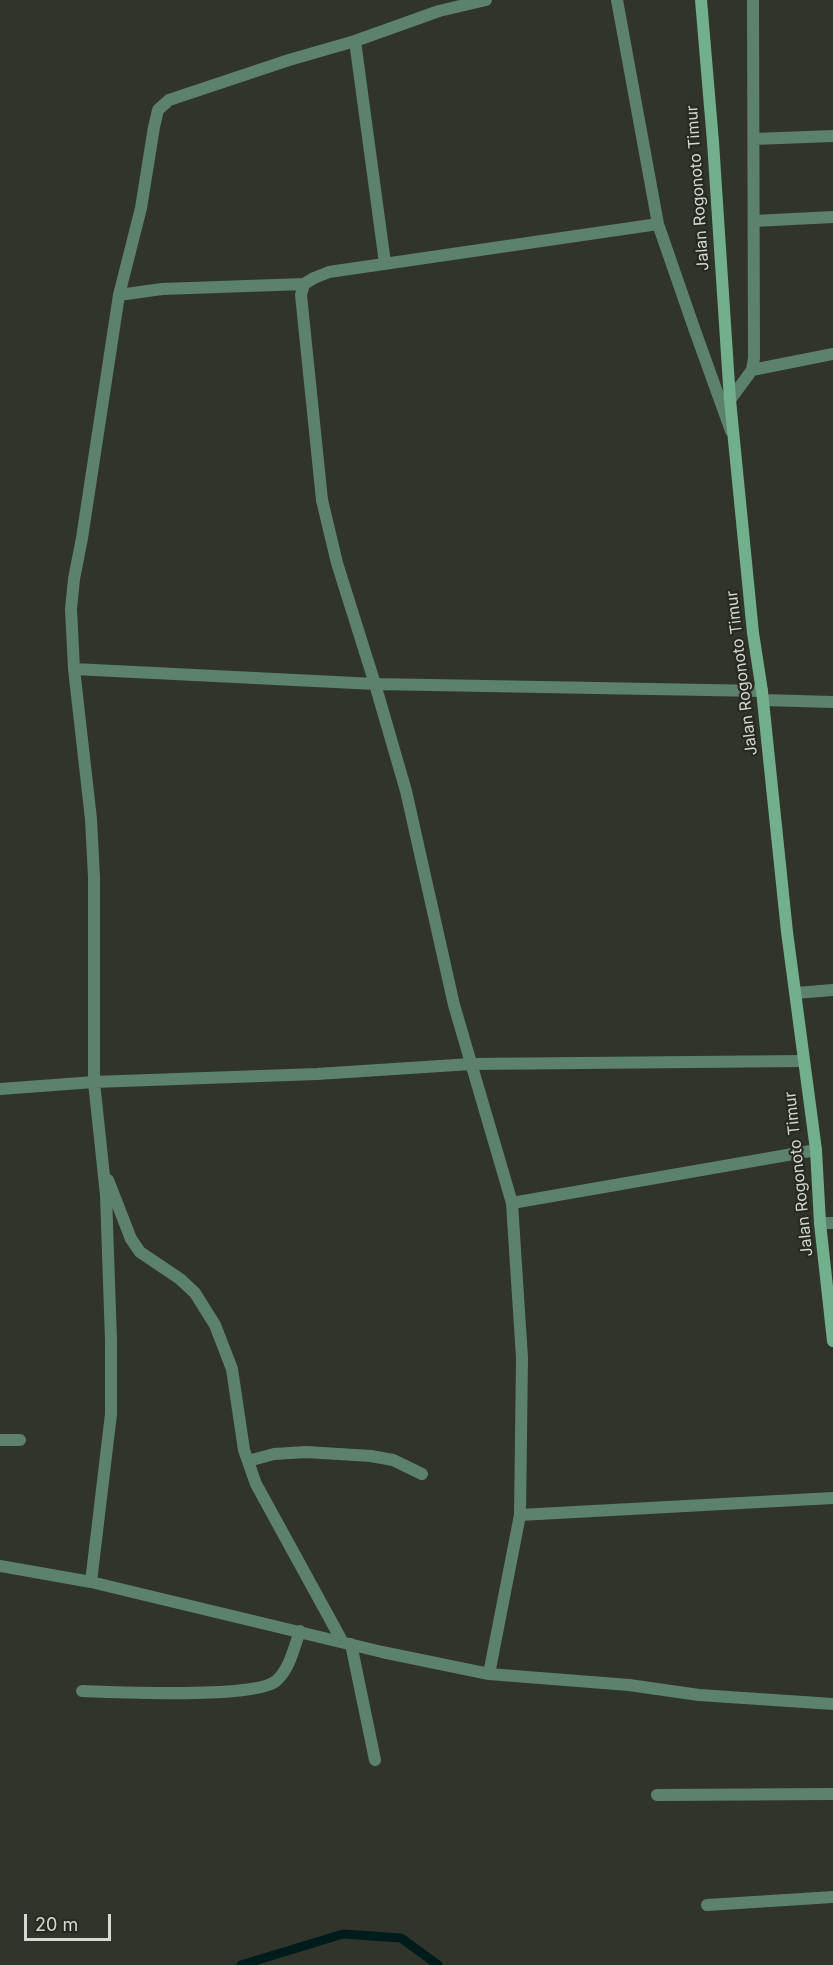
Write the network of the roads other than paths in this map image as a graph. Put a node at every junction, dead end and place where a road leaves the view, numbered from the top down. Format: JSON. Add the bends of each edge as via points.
{"nodes":[{"id":1,"x":486,"y":0,"type":"edge"},
{"id":2,"x":617,"y":0,"type":"edge"},
{"id":3,"x":701,"y":0,"type":"edge"},
{"id":4,"x":753,"y":0,"type":"edge"},
{"id":5,"x":438,"y":5,"type":"edge"},
{"id":6,"x":355,"y":41,"type":"junction"},
{"id":7,"x":833,"y":136,"type":"edge"},
{"id":8,"x":754,"y":139,"type":"junction"},
{"id":9,"x":833,"y":217,"type":"edge"},
{"id":10,"x":754,"y":221,"type":"junction"},
{"id":11,"x":658,"y":224,"type":"junction"},
{"id":12,"x":385,"y":262,"type":"junction"},
{"id":13,"x":304,"y":284,"type":"junction"},
{"id":14,"x":119,"y":295,"type":"junction"},
{"id":15,"x":833,"y":354,"type":"edge"},
{"id":16,"x":752,"y":370,"type":"junction"},
{"id":17,"x":730,"y":400,"type":"junction"},
{"id":18,"x":734,"y":437,"type":"junction"},
{"id":19,"x":74,"y":669,"type":"junction"},
{"id":20,"x":375,"y":684,"type":"junction"},
{"id":21,"x":762,"y":695,"type":"junction"},
{"id":22,"x":833,"y":702,"type":"edge"},
{"id":23,"x":833,"y":990,"type":"edge"},
{"id":24,"x":796,"y":993,"type":"junction"},
{"id":25,"x":803,"y":1061,"type":"junction"},
{"id":26,"x":471,"y":1064,"type":"junction"},
{"id":27,"x":94,"y":1082,"type":"junction"},
{"id":28,"x":0,"y":1089,"type":"edge"},
{"id":29,"x":816,"y":1150,"type":"junction"},
{"id":30,"x":103,"y":1168,"type":"junction"},
{"id":31,"x":512,"y":1203,"type":"junction"},
{"id":32,"x":826,"y":1223,"type":"edge"},
{"id":33,"x":833,"y":1341,"type":"edge"},
{"id":34,"x":0,"y":1440,"type":"edge"},
{"id":35,"x":20,"y":1440,"type":"dead end"},
{"id":36,"x":248,"y":1461,"type":"junction"},
{"id":37,"x":422,"y":1474,"type":"dead end"},
{"id":38,"x":833,"y":1498,"type":"edge"},
{"id":39,"x":520,"y":1515,"type":"junction"},
{"id":40,"x":0,"y":1566,"type":"edge"},
{"id":41,"x":91,"y":1582,"type":"junction"},
{"id":42,"x":300,"y":1631,"type":"junction"},
{"id":43,"x":346,"y":1643,"type":"junction"},
{"id":44,"x":489,"y":1674,"type":"junction"},
{"id":45,"x":82,"y":1691,"type":"dead end"},
{"id":46,"x":833,"y":1704,"type":"edge"},
{"id":47,"x":375,"y":1760,"type":"dead end"},
{"id":48,"x":833,"y":1794,"type":"edge"},
{"id":49,"x":657,"y":1795,"type":"dead end"},
{"id":50,"x":833,"y":1897,"type":"edge"},
{"id":51,"x":707,"y":1905,"type":"dead end"}],
"edges":[{"from":1,"to":5,"type":"street"},
{"from":2,"to":11,"type":"street"},
{"from":3,"to":17,"type":"main road","name":"Jalan Rogonoto Timur"},
{"from":4,"to":8,"type":"street"},
{"from":5,"to":6,"type":"street"},
{"from":6,"to":12,"type":"street"},
{"from":6,"to":14,"type":"street","via":[[169,100],[158,110],[141,208]]},
{"from":7,"to":8,"type":"street"},
{"from":8,"to":10,"type":"street"},
{"from":9,"to":10,"type":"street"},
{"from":10,"to":16,"type":"street"},
{"from":11,"to":12,"type":"street"},
{"from":11,"to":18,"type":"street"},
{"from":12,"to":13,"type":"street","via":[[329,272]]},
{"from":13,"to":14,"type":"street","via":[[162,289]]},
{"from":13,"to":20,"type":"street","via":[[302,312],[322,500],[337,563]]},
{"from":14,"to":19,"type":"street","via":[[74,579]]},
{"from":15,"to":16,"type":"street"},
{"from":16,"to":17,"type":"street"},
{"from":17,"to":18,"type":"main road","name":"Jalan Rogonoto Timur"},
{"from":18,"to":21,"type":"main road","name":"Jalan Rogonoto Timur"},
{"from":19,"to":20,"type":"street"},
{"from":19,"to":27,"type":"street","via":[[91,819]]},
{"from":20,"to":21,"type":"street"},
{"from":20,"to":26,"type":"street","via":[[406,791]]},
{"from":21,"to":22,"type":"street"},
{"from":21,"to":24,"type":"main road","name":"Jalan Rogonoto Timur"},
{"from":23,"to":24,"type":"street"},
{"from":24,"to":25,"type":"main road","name":"Jalan Rogonoto Timur"},
{"from":25,"to":26,"type":"street"},
{"from":25,"to":29,"type":"main road","name":"Jalan Rogonoto Timur"},
{"from":26,"to":27,"type":"street"},
{"from":26,"to":31,"type":"street"},
{"from":27,"to":28,"type":"street"},
{"from":27,"to":30,"type":"street"},
{"from":29,"to":31,"type":"street"},
{"from":29,"to":32,"type":"main road","name":"Jalan Rogonoto Timur"},
{"from":30,"to":36,"type":"street","via":[[140,1252],[195,1293],[215,1325],[232,1369]]},
{"from":30,"to":41,"type":"street","via":[[111,1414]]},
{"from":31,"to":39,"type":"street","via":[[522,1358]]},
{"from":32,"to":33,"type":"main road","name":"Jalan Rogonoto Timur"},
{"from":34,"to":35,"type":"street"},
{"from":36,"to":37,"type":"street","via":[[306,1452],[371,1456]]},
{"from":36,"to":43,"type":"street","via":[[275,1522]]},
{"from":38,"to":39,"type":"street"},
{"from":39,"to":44,"type":"street"},
{"from":40,"to":41,"type":"street"},
{"from":41,"to":42,"type":"street"},
{"from":42,"to":43,"type":"street"},
{"from":42,"to":45,"type":"street","via":[[286,1670],[275,1682],[259,1688],[210,1693]]},
{"from":43,"to":44,"type":"street"},
{"from":43,"to":47,"type":"street","via":[[360,1680]]},
{"from":44,"to":46,"type":"street"},
{"from":48,"to":49,"type":"street"},
{"from":50,"to":51,"type":"street"}]}
